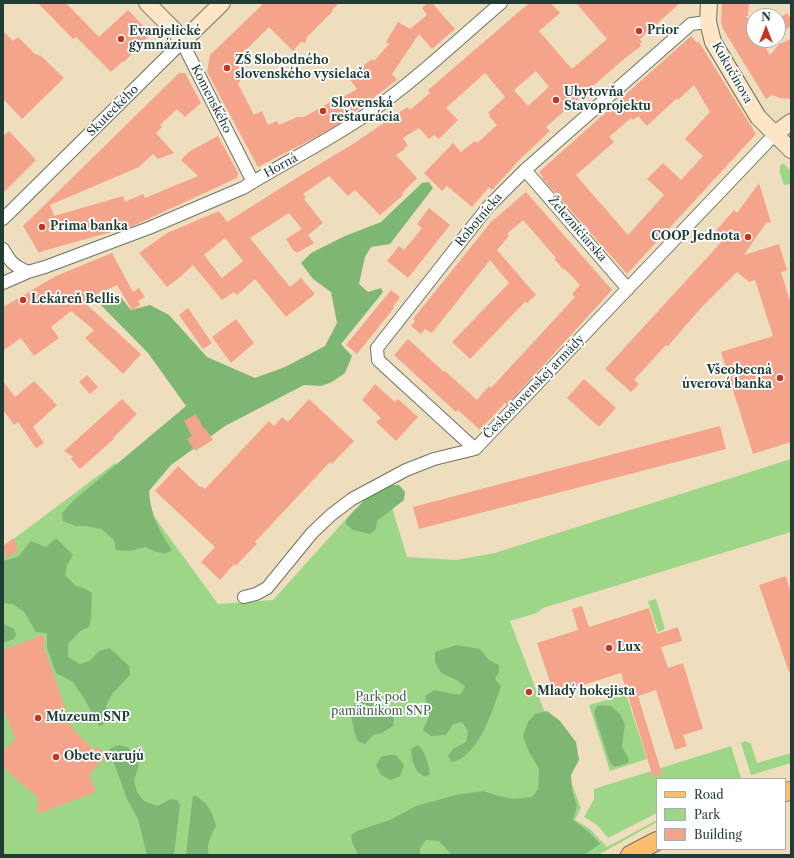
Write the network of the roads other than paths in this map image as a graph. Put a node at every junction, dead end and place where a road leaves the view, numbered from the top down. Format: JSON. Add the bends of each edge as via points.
{"nodes":[{"id":1,"x":147,"y":3,"type":"edge"},
{"id":2,"x":222,"y":3,"type":"edge"},
{"id":3,"x":501,"y":3,"type":"edge"},
{"id":4,"x":709,"y":3,"type":"edge"},
{"id":5,"x":708,"y":22,"type":"junction"},
{"id":6,"x":182,"y":42,"type":"junction"},
{"id":7,"x":791,"y":122,"type":"edge"},
{"id":8,"x":775,"y":134,"type":"junction"},
{"id":9,"x":791,"y":141,"type":"edge"},
{"id":10,"x":791,"y":150,"type":"edge"},
{"id":11,"x":525,"y":170,"type":"junction"},
{"id":12,"x":253,"y":182,"type":"junction"},
{"id":13,"x":3,"y":218,"type":"edge"},
{"id":14,"x":3,"y":249,"type":"edge"},
{"id":15,"x":28,"y":272,"type":"junction"},
{"id":16,"x":3,"y":283,"type":"edge"},
{"id":17,"x":628,"y":289,"type":"junction"},
{"id":18,"x":475,"y":449,"type":"junction"},
{"id":19,"x":244,"y":597,"type":"dead end"},
{"id":20,"x":656,"y":842,"type":"edge"},
{"id":21,"x":630,"y":855,"type":"edge"}],
"edges":[{"from":1,"to":6,"type":"street","name":"Komenského","via":[[177,33]]},
{"from":2,"to":6,"type":"street","name":"Skuteckého"},
{"from":3,"to":12,"type":"street","name":"Horná","via":[[398,92],[372,111],[338,134]]},
{"from":4,"to":5,"type":"street","name":"Kukučínova"},
{"from":5,"to":8,"type":"street","name":"Kukučínova","via":[[713,42],[762,123]]},
{"from":5,"to":11,"type":"street","name":"Robotnícka","via":[[691,24]]},
{"from":6,"to":12,"type":"street","name":"Komenského"},
{"from":6,"to":13,"type":"street","name":"Skuteckého"},
{"from":7,"to":8,"type":"street","name":"Československej armády"},
{"from":8,"to":9,"type":"street"},
{"from":8,"to":10,"type":"street","name":"Kukučínova"},
{"from":8,"to":17,"type":"street","name":"Československej armády"},
{"from":11,"to":17,"type":"street","name":"Železničiarska"},
{"from":11,"to":18,"type":"street","name":"Robotnícka","via":[[488,207],[378,348],[378,360]]},
{"from":12,"to":15,"type":"street","name":"Horná","via":[[149,228]]},
{"from":14,"to":15,"type":"street","via":[[15,266]]},
{"from":15,"to":16,"type":"street","name":"Horná"},
{"from":17,"to":18,"type":"street","name":"Československej armády"},
{"from":18,"to":19,"type":"street","name":"Československej armády","via":[[434,459],[406,470],[352,499],[312,533],[267,588]]},
{"from":20,"to":21,"type":"main road"}]}
